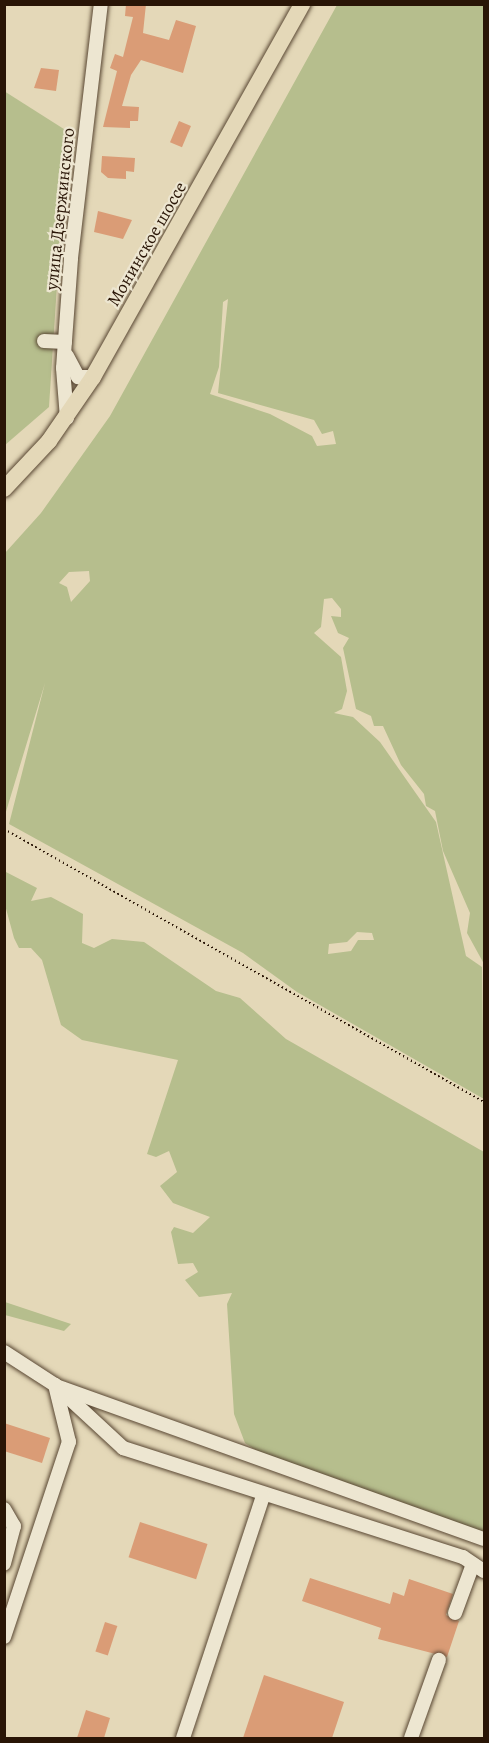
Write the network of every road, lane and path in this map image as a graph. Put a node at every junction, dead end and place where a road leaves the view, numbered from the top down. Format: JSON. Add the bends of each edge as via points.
{"nodes":[{"id":1,"x":101,"y":4,"type":"edge"},
{"id":2,"x":302,"y":4,"type":"edge"},
{"id":3,"x":44,"y":341,"type":"dead end"},
{"id":4,"x":65,"y":344,"type":"junction"},
{"id":5,"x":93,"y":377,"type":"junction"},
{"id":6,"x":67,"y":418,"type":"junction"},
{"id":7,"x":4,"y":489,"type":"edge"},
{"id":8,"x":4,"y":829,"type":"edge"},
{"id":9,"x":484,"y":1102,"type":"edge"},
{"id":10,"x":4,"y":1352,"type":"edge"},
{"id":11,"x":55,"y":1385,"type":"junction"},
{"id":12,"x":263,"y":1496,"type":"junction"},
{"id":13,"x":4,"y":1509,"type":"edge"},
{"id":14,"x":484,"y":1539,"type":"edge"},
{"id":15,"x":4,"y":1564,"type":"edge"},
{"id":16,"x":479,"y":1567,"type":"edge"},
{"id":17,"x":455,"y":1613,"type":"dead end"},
{"id":18,"x":4,"y":1637,"type":"edge"},
{"id":19,"x":439,"y":1660,"type":"dead end"},
{"id":20,"x":183,"y":1738,"type":"edge"},
{"id":21,"x":411,"y":1738,"type":"edge"}],
"edges":[{"from":1,"to":4,"type":"street","name":"улица Дзержинского"},
{"from":2,"to":5,"type":"main road","name":"Монинское шоссе"},
{"from":3,"to":4,"type":"street"},
{"from":4,"to":5,"type":"street","via":[[72,372]]},
{"from":4,"to":6,"type":"street","name":"улица Дзержинского"},
{"from":5,"to":6,"type":"main road","name":"Монинское шоссе"},
{"from":6,"to":7,"type":"main road","name":"Монинское шоссе"},
{"from":8,"to":9,"type":"path"},
{"from":10,"to":11,"type":"street"},
{"from":11,"to":12,"type":"street","via":[[123,1448]]},
{"from":11,"to":14,"type":"street"},
{"from":11,"to":18,"type":"street","via":[[69,1442]]},
{"from":12,"to":16,"type":"street"},
{"from":12,"to":20,"type":"street"},
{"from":13,"to":15,"type":"street","via":[[14,1526]]},
{"from":16,"to":17,"type":"street"},
{"from":19,"to":21,"type":"street"}]}
